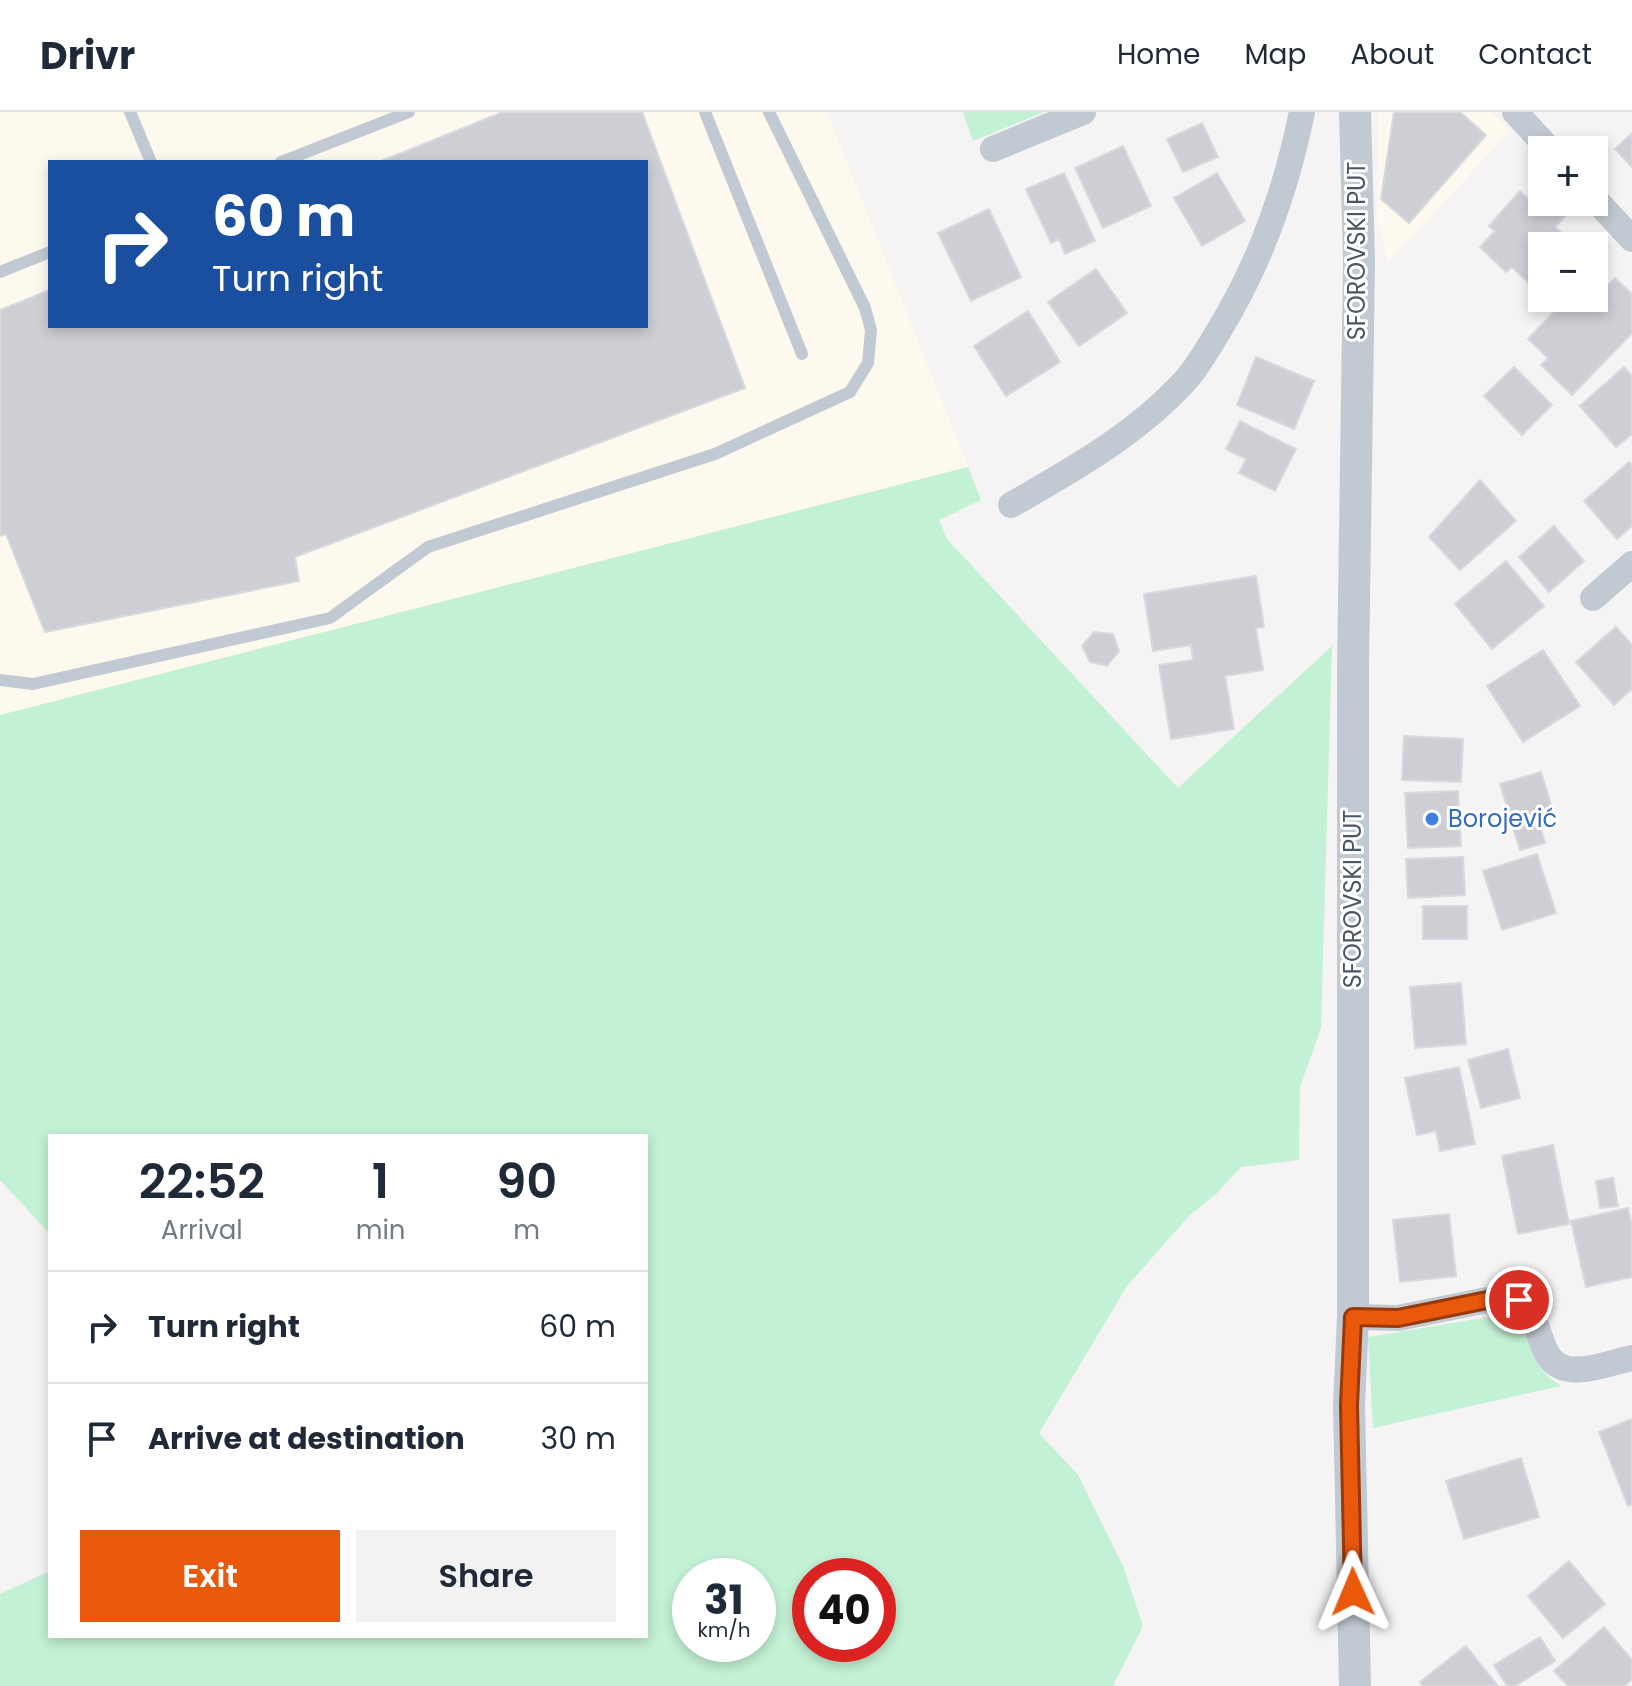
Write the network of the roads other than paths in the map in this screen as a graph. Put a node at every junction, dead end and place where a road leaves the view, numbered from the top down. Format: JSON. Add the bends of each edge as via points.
{"nodes":[{"id":1,"x":130,"y":112,"type":"edge"},
{"id":2,"x":409,"y":112,"type":"edge"},
{"id":3,"x":705,"y":112,"type":"edge"},
{"id":4,"x":769,"y":112,"type":"edge"},
{"id":5,"x":1083,"y":112,"type":"edge"},
{"id":6,"x":1302,"y":112,"type":"edge"},
{"id":7,"x":1355,"y":112,"type":"edge"},
{"id":8,"x":1515,"y":112,"type":"edge"},
{"id":9,"x":1537,"y":136,"type":"edge"},
{"id":10,"x":993,"y":149,"type":"dead end"},
{"id":11,"x":150,"y":160,"type":"edge"},
{"id":12,"x":286,"y":160,"type":"edge"},
{"id":13,"x":1608,"y":213,"type":"edge"},
{"id":14,"x":1632,"y":239,"type":"edge"},
{"id":15,"x":48,"y":253,"type":"edge"},
{"id":16,"x":0,"y":272,"type":"edge"},
{"id":17,"x":802,"y":354,"type":"dead end"},
{"id":18,"x":1011,"y":505,"type":"dead end"},
{"id":19,"x":1632,"y":564,"type":"edge"},
{"id":20,"x":1593,"y":598,"type":"dead end"},
{"id":21,"x":0,"y":680,"type":"edge"},
{"id":22,"x":1353,"y":1317,"type":"junction"},
{"id":23,"x":1632,"y":1358,"type":"edge"},
{"id":24,"x":1355,"y":1686,"type":"edge"}],
"edges":[{"from":1,"to":11,"type":"lane"},
{"from":2,"to":12,"type":"lane"},
{"from":3,"to":17,"type":"lane"},
{"from":4,"to":21,"type":"lane","via":[[865,308],[871,330],[868,363],[850,392],[715,454],[428,547],[330,618],[33,684]]},
{"from":5,"to":10,"type":"street"},
{"from":6,"to":18,"type":"street","via":[[1292,164],[1262,249],[1235,304],[1185,381],[1087,461]]},
{"from":7,"to":22,"type":"street","name":"SFOROVSKI PUT","via":[[1359,261]]},
{"from":8,"to":9,"type":"street"},
{"from":13,"to":14,"type":"street"},
{"from":15,"to":16,"type":"lane"},
{"from":19,"to":20,"type":"street"},
{"from":22,"to":23,"type":"street","via":[[1398,1318],[1507,1296],[1532,1312],[1546,1354],[1558,1365],[1570,1370]]},
{"from":22,"to":24,"type":"street","name":"SFOROVSKI PUT","via":[[1349,1405]]}]}
